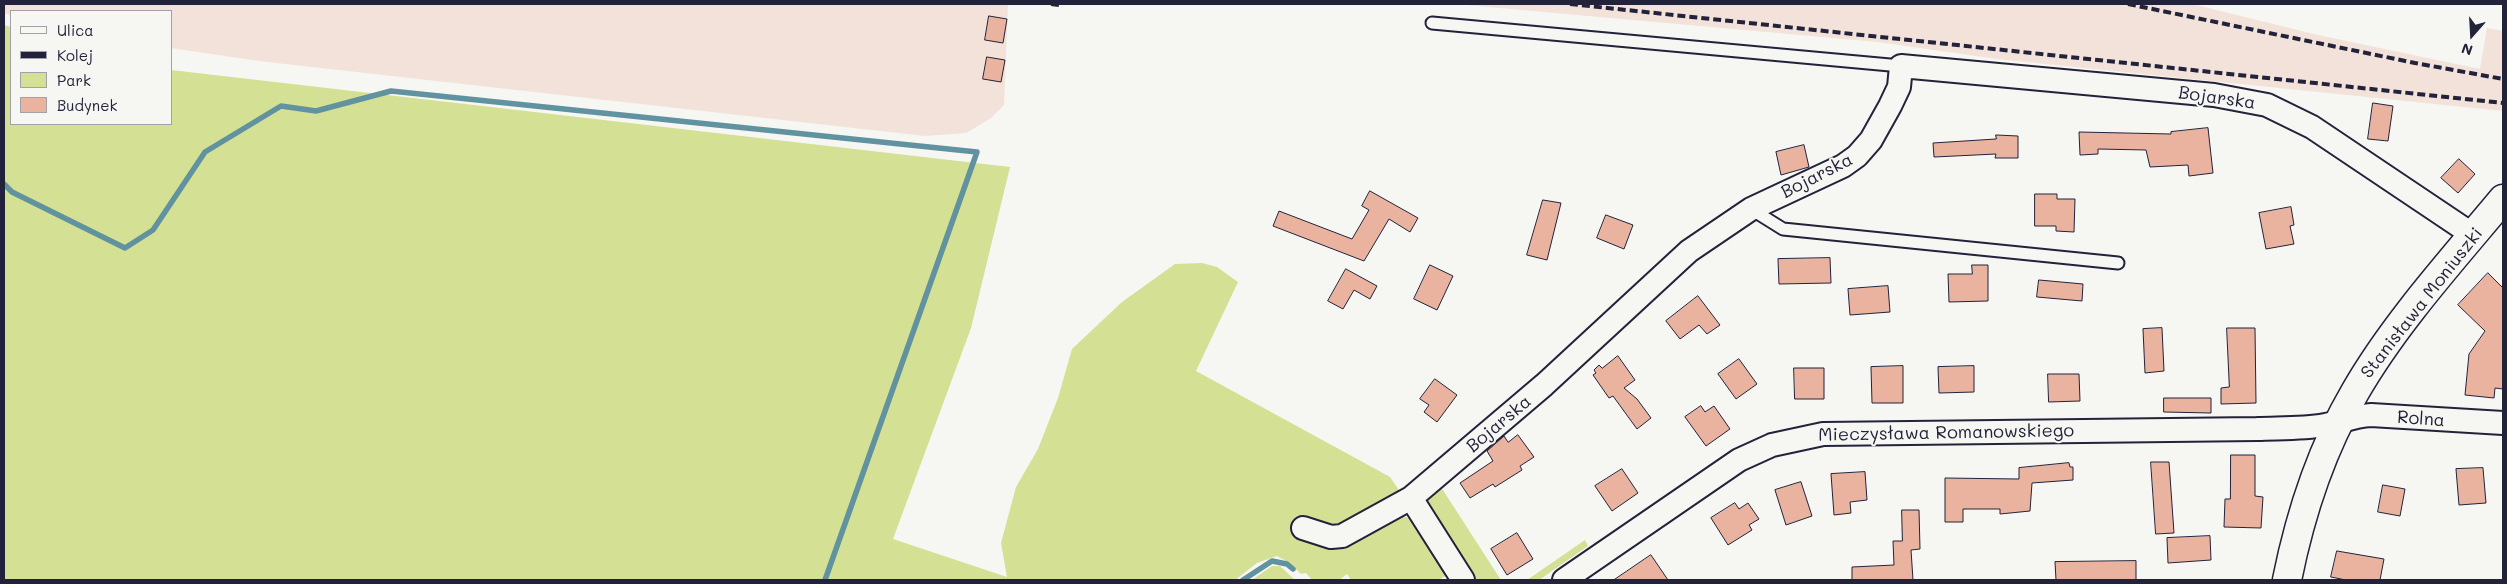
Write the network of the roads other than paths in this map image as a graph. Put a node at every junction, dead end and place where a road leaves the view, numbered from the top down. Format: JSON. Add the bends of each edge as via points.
{"nodes":[{"id":1,"x":1432,"y":23,"type":"dead end"},
{"id":2,"x":1901,"y":66,"type":"junction"},
{"id":3,"x":2503,"y":199,"type":"edge"},
{"id":4,"x":1751,"y":209,"type":"junction"},
{"id":5,"x":2473,"y":235,"type":"junction"},
{"id":6,"x":2118,"y":263,"type":"dead end"},
{"id":7,"x":2339,"y":420,"type":"junction"},
{"id":8,"x":2503,"y":423,"type":"edge"},
{"id":9,"x":1411,"y":498,"type":"junction"},
{"id":10,"x":1303,"y":528,"type":"dead end"},
{"id":11,"x":1463,"y":580,"type":"edge"},
{"id":12,"x":1564,"y":580,"type":"edge"},
{"id":13,"x":2286,"y":580,"type":"edge"}],
"edges":[{"from":1,"to":2,"type":"lane"},
{"from":2,"to":4,"type":"street","name":"Bojarska","via":[[1899,87],[1890,106],[1871,140],[1857,156],[1843,166]]},
{"from":2,"to":5,"type":"street","name":"Bojarska","via":[[2214,95],[2267,105],[2312,127]]},
{"from":3,"to":5,"type":"street","name":"Stanisława Moniuszki"},
{"from":4,"to":6,"type":"lane","via":[[1783,229]]},
{"from":4,"to":9,"type":"street","name":"Bojarska","via":[[1689,251],[1544,385]]},
{"from":5,"to":7,"type":"street","name":"Stanisława Moniuszki","via":[[2384,347]]},
{"from":7,"to":8,"type":"street","name":"Rolna","via":[[2371,415]]},
{"from":7,"to":12,"type":"street","name":"Mieczysława Romanowskiego","via":[[2310,427],[2257,429],[1833,434],[1791,440],[1738,460]]},
{"from":7,"to":13,"type":"street","name":"Stanisława Moniuszki","via":[[2302,513]]},
{"from":9,"to":10,"type":"street","name":"Bojarska","via":[[1342,536],[1331,537]]},
{"from":9,"to":11,"type":"street"}]}
